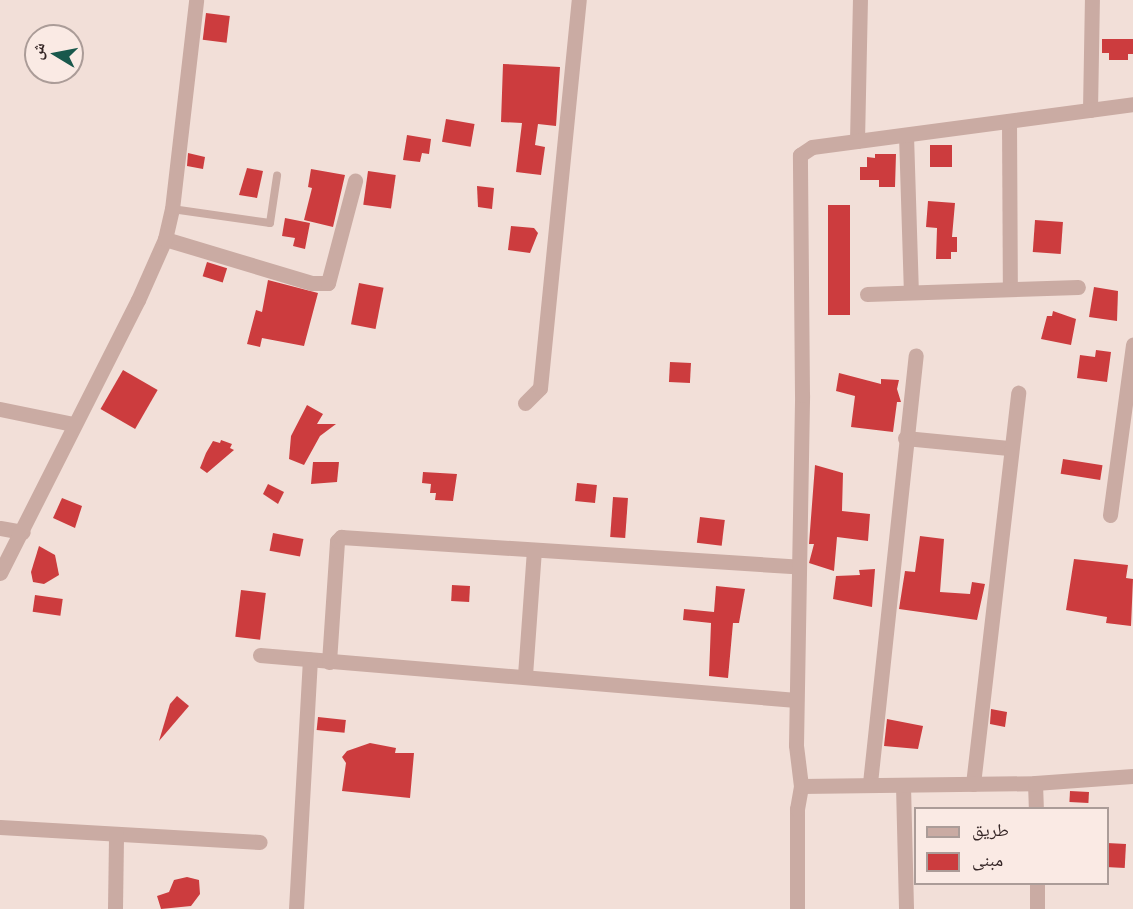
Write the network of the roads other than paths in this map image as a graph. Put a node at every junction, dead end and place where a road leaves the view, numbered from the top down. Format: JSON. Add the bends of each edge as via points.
{"nodes":[{"id":1,"x":196,"y":0,"type":"edge"},
{"id":2,"x":579,"y":0,"type":"edge"},
{"id":3,"x":861,"y":0,"type":"edge"},
{"id":4,"x":1092,"y":0,"type":"edge"},
{"id":5,"x":1133,"y":104,"type":"edge"},
{"id":6,"x":1090,"y":110,"type":"junction"},
{"id":7,"x":1009,"y":121,"type":"junction"},
{"id":8,"x":906,"y":135,"type":"junction"},
{"id":9,"x":857,"y":141,"type":"junction"},
{"id":10,"x":277,"y":176,"type":"dead end"},
{"id":11,"x":355,"y":181,"type":"dead end"},
{"id":12,"x":172,"y":209,"type":"junction"},
{"id":13,"x":165,"y":239,"type":"junction"},
{"id":14,"x":1078,"y":287,"type":"dead end"},
{"id":15,"x":1010,"y":288,"type":"junction"},
{"id":16,"x":911,"y":292,"type":"junction"},
{"id":17,"x":867,"y":294,"type":"dead end"},
{"id":18,"x":1133,"y":345,"type":"edge"},
{"id":19,"x":916,"y":355,"type":"dead end"},
{"id":20,"x":1018,"y":393,"type":"dead end"},
{"id":21,"x":525,"y":403,"type":"dead end"},
{"id":22,"x":0,"y":409,"type":"edge"},
{"id":23,"x":73,"y":424,"type":"junction"},
{"id":24,"x":1127,"y":433,"type":"edge"},
{"id":25,"x":905,"y":438,"type":"junction"},
{"id":26,"x":1009,"y":448,"type":"junction"},
{"id":27,"x":1110,"y":515,"type":"dead end"},
{"id":28,"x":0,"y":528,"type":"edge"},
{"id":29,"x":22,"y":532,"type":"junction"},
{"id":30,"x":534,"y":550,"type":"junction"},
{"id":31,"x":798,"y":567,"type":"junction"},
{"id":32,"x":0,"y":573,"type":"edge"},
{"id":33,"x":260,"y":655,"type":"dead end"},
{"id":34,"x":310,"y":659,"type":"junction"},
{"id":35,"x":329,"y":662,"type":"junction"},
{"id":36,"x":525,"y":675,"type":"junction"},
{"id":37,"x":796,"y":700,"type":"junction"},
{"id":38,"x":1133,"y":776,"type":"edge"},
{"id":39,"x":870,"y":783,"type":"junction"},
{"id":40,"x":1035,"y":783,"type":"junction"},
{"id":41,"x":973,"y":784,"type":"junction"},
{"id":42,"x":903,"y":785,"type":"junction"},
{"id":43,"x":801,"y":786,"type":"junction"},
{"id":44,"x":1036,"y":807,"type":"edge"},
{"id":45,"x":0,"y":826,"type":"edge"},
{"id":46,"x":116,"y":835,"type":"junction"},
{"id":47,"x":260,"y":842,"type":"dead end"},
{"id":48,"x":1037,"y":885,"type":"edge"},
{"id":49,"x":115,"y":909,"type":"edge"},
{"id":50,"x":296,"y":909,"type":"edge"},
{"id":51,"x":797,"y":909,"type":"edge"},
{"id":52,"x":906,"y":909,"type":"edge"},
{"id":53,"x":1037,"y":909,"type":"edge"}],
"edges":[{"from":1,"to":12,"type":"street"},
{"from":2,"to":21,"type":"street","via":[[540,388]]},
{"from":3,"to":9,"type":"street"},
{"from":4,"to":6,"type":"street"},
{"from":5,"to":6,"type":"street"},
{"from":6,"to":7,"type":"street"},
{"from":7,"to":8,"type":"street"},
{"from":7,"to":15,"type":"street"},
{"from":8,"to":9,"type":"street"},
{"from":8,"to":16,"type":"street"},
{"from":9,"to":31,"type":"street","via":[[812,147],[800,155]]},
{"from":10,"to":12,"type":"lane","via":[[270,223]]},
{"from":11,"to":13,"type":"street","via":[[328,283],[312,283]]},
{"from":12,"to":13,"type":"street"},
{"from":13,"to":23,"type":"street"},
{"from":14,"to":15,"type":"street"},
{"from":15,"to":16,"type":"street"},
{"from":16,"to":17,"type":"street"},
{"from":18,"to":24,"type":"street"},
{"from":19,"to":25,"type":"street"},
{"from":20,"to":26,"type":"street"},
{"from":22,"to":23,"type":"street"},
{"from":23,"to":29,"type":"street"},
{"from":24,"to":27,"type":"street"},
{"from":25,"to":26,"type":"street"},
{"from":25,"to":39,"type":"street"},
{"from":26,"to":41,"type":"street"},
{"from":28,"to":29,"type":"street"},
{"from":29,"to":32,"type":"street"},
{"from":30,"to":31,"type":"street"},
{"from":30,"to":35,"type":"street","via":[[341,537],[337,541]]},
{"from":30,"to":36,"type":"street"},
{"from":31,"to":37,"type":"street"},
{"from":33,"to":34,"type":"street"},
{"from":34,"to":35,"type":"street"},
{"from":34,"to":50,"type":"street"},
{"from":35,"to":36,"type":"street"},
{"from":36,"to":37,"type":"street"},
{"from":37,"to":43,"type":"street"},
{"from":38,"to":40,"type":"street"},
{"from":39,"to":42,"type":"street"},
{"from":39,"to":43,"type":"street"},
{"from":40,"to":41,"type":"street"},
{"from":40,"to":44,"type":"street"},
{"from":41,"to":42,"type":"street"},
{"from":42,"to":52,"type":"street"},
{"from":43,"to":51,"type":"street","via":[[797,809]]},
{"from":45,"to":46,"type":"street"},
{"from":46,"to":47,"type":"street"},
{"from":46,"to":49,"type":"street"},
{"from":48,"to":53,"type":"street"}]}
